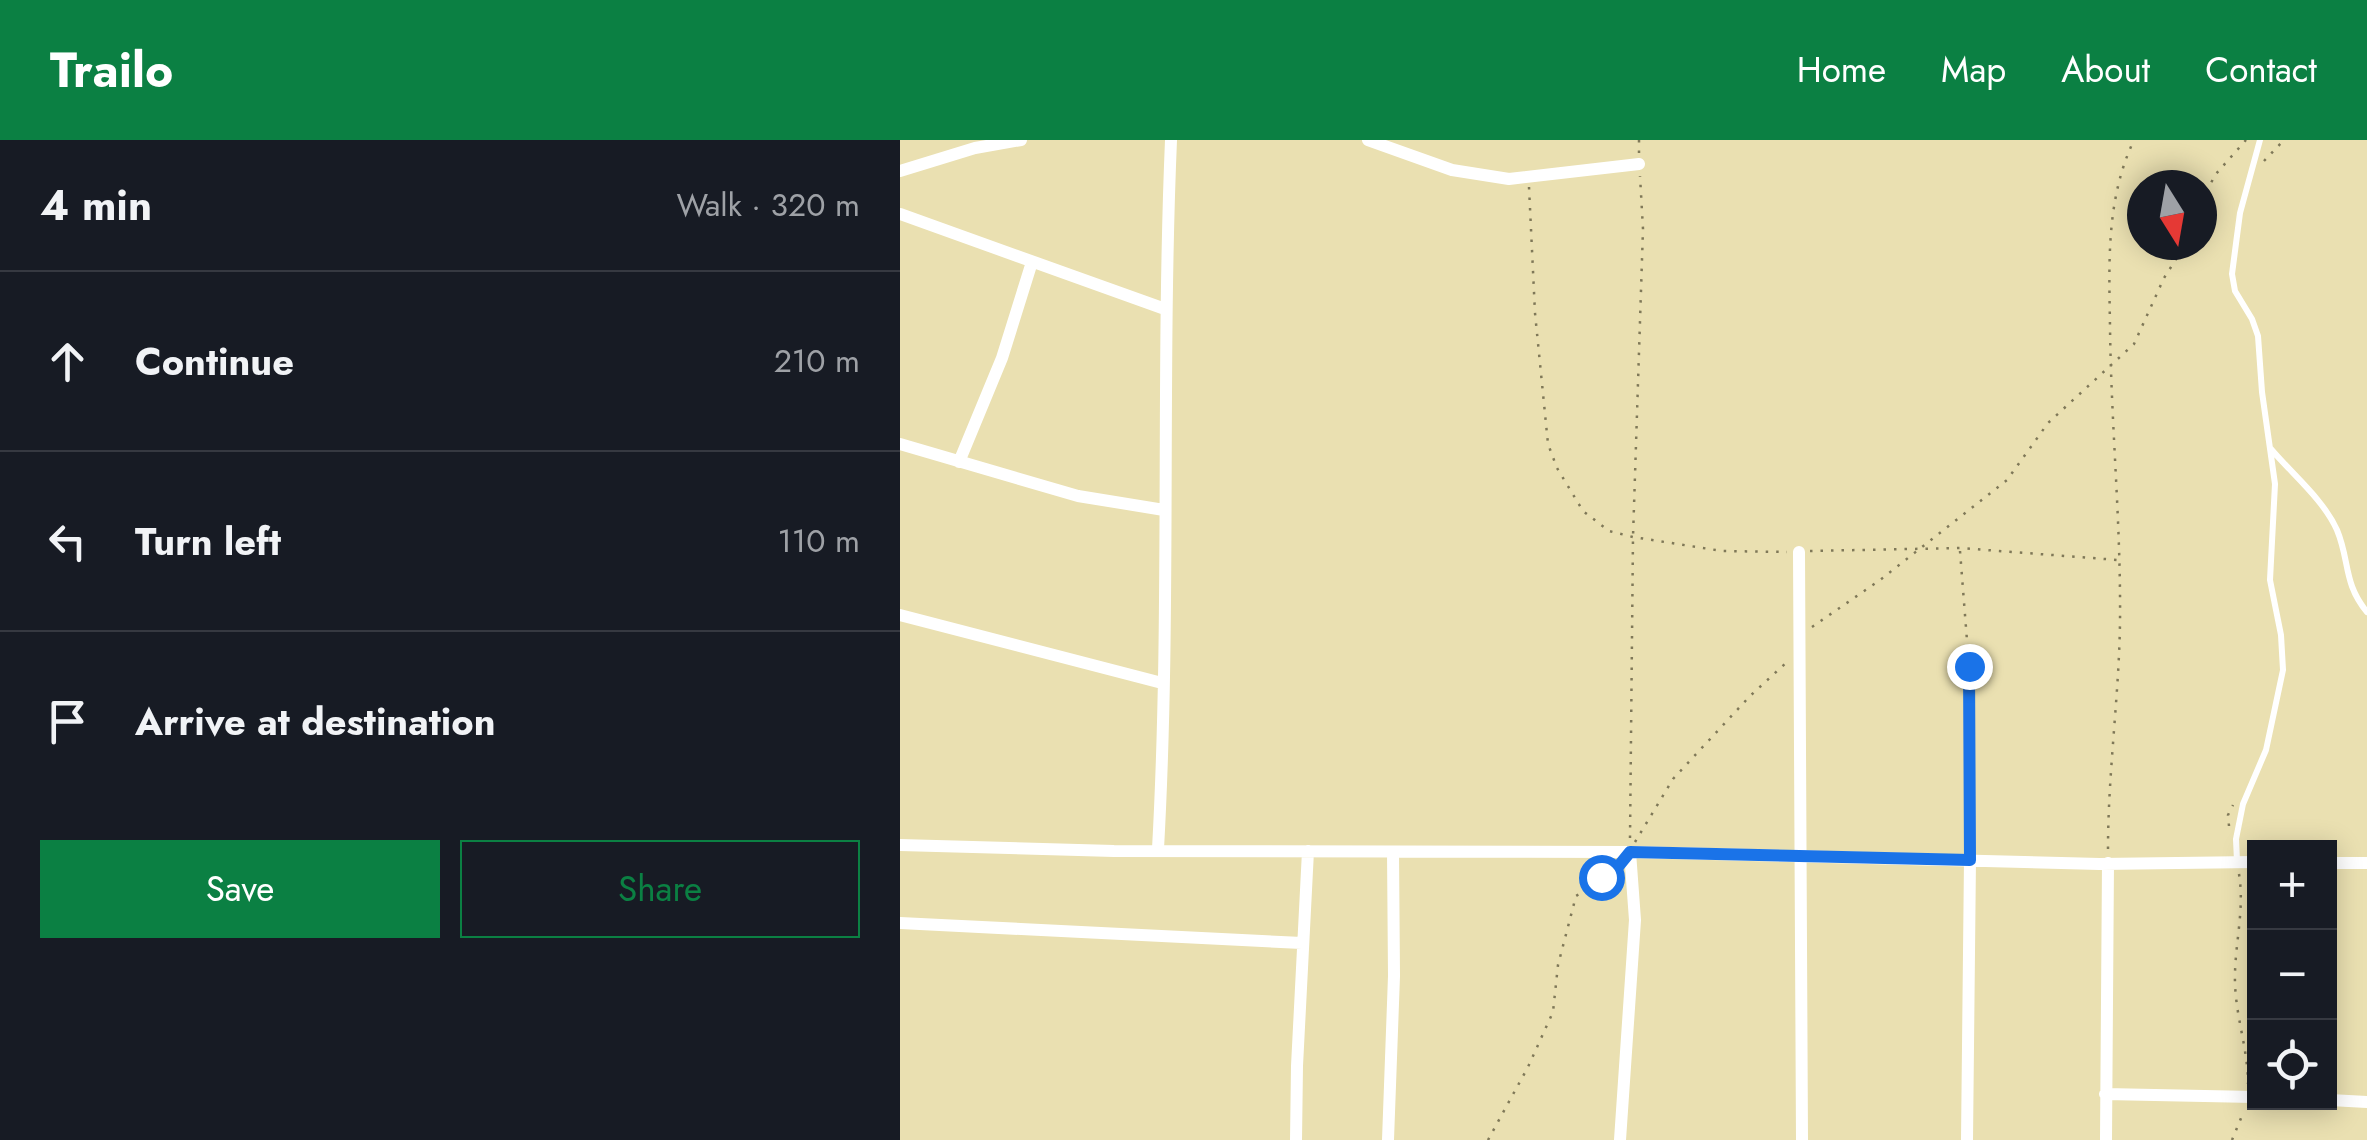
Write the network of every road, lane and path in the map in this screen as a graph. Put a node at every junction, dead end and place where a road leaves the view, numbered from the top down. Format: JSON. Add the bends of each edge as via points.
{"nodes":[{"id":1,"x":1021,"y":140,"type":"edge"},
{"id":2,"x":1172,"y":140,"type":"edge"},
{"id":3,"x":1368,"y":140,"type":"edge"},
{"id":4,"x":1639,"y":140,"type":"edge"},
{"id":5,"x":2134,"y":140,"type":"edge"},
{"id":6,"x":2246,"y":140,"type":"edge"},
{"id":7,"x":2260,"y":140,"type":"edge"},
{"id":8,"x":2284,"y":140,"type":"edge"},
{"id":9,"x":1639,"y":164,"type":"junction"},
{"id":10,"x":900,"y":171,"type":"edge"},
{"id":11,"x":2217,"y":174,"type":"edge"},
{"id":12,"x":2253,"y":174,"type":"junction"},
{"id":13,"x":1529,"y":179,"type":"junction"},
{"id":14,"x":900,"y":214,"type":"edge"},
{"id":15,"x":2175,"y":260,"type":"edge"},
{"id":16,"x":1032,"y":262,"type":"junction"},
{"id":17,"x":1165,"y":309,"type":"junction"},
{"id":18,"x":2110,"y":364,"type":"junction"},
{"id":19,"x":900,"y":444,"type":"edge"},
{"id":20,"x":2271,"y":448,"type":"junction"},
{"id":21,"x":959,"y":462,"type":"junction"},
{"id":22,"x":1164,"y":510,"type":"junction"},
{"id":23,"x":1632,"y":537,"type":"junction"},
{"id":24,"x":1922,"y":548,"type":"junction"},
{"id":25,"x":1960,"y":548,"type":"junction"},
{"id":26,"x":1798,"y":552,"type":"junction"},
{"id":27,"x":2118,"y":560,"type":"junction"},
{"id":28,"x":2367,"y":612,"type":"edge"},
{"id":29,"x":903,"y":616,"type":"edge"},
{"id":30,"x":900,"y":633,"type":"edge"},
{"id":31,"x":1797,"y":649,"type":"junction"},
{"id":32,"x":1162,"y":683,"type":"junction"},
{"id":33,"x":900,"y":845,"type":"edge"},
{"id":34,"x":1158,"y":848,"type":"junction"},
{"id":35,"x":1308,"y":852,"type":"junction"},
{"id":36,"x":1393,"y":852,"type":"junction"},
{"id":37,"x":1630,"y":852,"type":"junction"},
{"id":38,"x":1799,"y":854,"type":"junction"},
{"id":39,"x":1970,"y":860,"type":"junction"},
{"id":40,"x":2237,"y":862,"type":"junction"},
{"id":41,"x":2247,"y":862,"type":"edge"},
{"id":42,"x":2337,"y":862,"type":"edge"},
{"id":43,"x":2367,"y":862,"type":"edge"},
{"id":44,"x":2108,"y":864,"type":"junction"},
{"id":45,"x":900,"y":922,"type":"edge"},
{"id":46,"x":1302,"y":943,"type":"junction"},
{"id":47,"x":2247,"y":1054,"type":"edge"},
{"id":48,"x":2105,"y":1094,"type":"junction"},
{"id":49,"x":2247,"y":1097,"type":"edge"},
{"id":50,"x":2337,"y":1100,"type":"edge"},
{"id":51,"x":2367,"y":1102,"type":"edge"},
{"id":52,"x":2247,"y":1104,"type":"edge"},
{"id":53,"x":1296,"y":1140,"type":"edge"},
{"id":54,"x":1388,"y":1140,"type":"edge"},
{"id":55,"x":1488,"y":1140,"type":"edge"},
{"id":56,"x":1620,"y":1140,"type":"edge"},
{"id":57,"x":1802,"y":1140,"type":"edge"},
{"id":58,"x":1967,"y":1140,"type":"edge"},
{"id":59,"x":2106,"y":1140,"type":"edge"},
{"id":60,"x":2232,"y":1140,"type":"edge"}],
"edges":[{"from":1,"to":10,"type":"street"},
{"from":2,"to":17,"type":"street"},
{"from":3,"to":13,"type":"street","via":[[1452,170]]},
{"from":4,"to":9,"type":"path"},
{"from":5,"to":18,"type":"path","via":[[2113,197]]},
{"from":6,"to":11,"type":"path"},
{"from":7,"to":12,"type":"lane"},
{"from":8,"to":12,"type":"path"},
{"from":9,"to":13,"type":"street"},
{"from":9,"to":23,"type":"path","via":[[1642,286]]},
{"from":12,"to":20,"type":"lane","via":[[2232,274],[2258,336]]},
{"from":13,"to":23,"type":"path","via":[[1548,444],[1584,512],[1609,531]]},
{"from":14,"to":16,"type":"street"},
{"from":15,"to":18,"type":"path","via":[[2134,344]]},
{"from":16,"to":17,"type":"street"},
{"from":16,"to":21,"type":"street"},
{"from":17,"to":22,"type":"street"},
{"from":18,"to":24,"type":"path","via":[[2048,424],[1996,491]]},
{"from":18,"to":27,"type":"path"},
{"from":19,"to":21,"type":"street"},
{"from":20,"to":28,"type":"lane","via":[[2331,519],[2348,580]]},
{"from":20,"to":40,"type":"lane","via":[[2276,529],[2270,580],[2282,670],[2266,750],[2243,804]]},
{"from":21,"to":22,"type":"street","via":[[1078,496]]},
{"from":22,"to":32,"type":"street"},
{"from":23,"to":26,"type":"path","via":[[1722,551]]},
{"from":23,"to":37,"type":"path"},
{"from":24,"to":25,"type":"path"},
{"from":24,"to":26,"type":"path"},
{"from":24,"to":31,"type":"path","via":[[1822,618]]},
{"from":25,"to":27,"type":"path"},
{"from":25,"to":39,"type":"path","via":[[1969,666]]},
{"from":26,"to":31,"type":"street"},
{"from":27,"to":44,"type":"path"},
{"from":29,"to":30,"type":"street"},
{"from":29,"to":32,"type":"street"},
{"from":31,"to":37,"type":"path","via":[[1673,779]]},
{"from":31,"to":38,"type":"street"},
{"from":32,"to":34,"type":"street"},
{"from":33,"to":34,"type":"street"},
{"from":34,"to":35,"type":"street"},
{"from":35,"to":36,"type":"street"},
{"from":35,"to":46,"type":"street"},
{"from":36,"to":37,"type":"street"},
{"from":36,"to":54,"type":"street"},
{"from":37,"to":38,"type":"street"},
{"from":37,"to":55,"type":"path","via":[[1576,896],[1552,1012]]},
{"from":37,"to":56,"type":"street","via":[[1635,920]]},
{"from":38,"to":39,"type":"street"},
{"from":38,"to":57,"type":"street"},
{"from":39,"to":44,"type":"street"},
{"from":39,"to":58,"type":"street"},
{"from":40,"to":41,"type":"street"},
{"from":40,"to":44,"type":"street"},
{"from":40,"to":47,"type":"path","via":[[2242,907],[2235,982]]},
{"from":42,"to":43,"type":"street"},
{"from":44,"to":48,"type":"street"},
{"from":45,"to":46,"type":"street"},
{"from":46,"to":53,"type":"street"},
{"from":48,"to":49,"type":"street"},
{"from":48,"to":59,"type":"street"},
{"from":50,"to":51,"type":"street"},
{"from":52,"to":60,"type":"path"}]}
